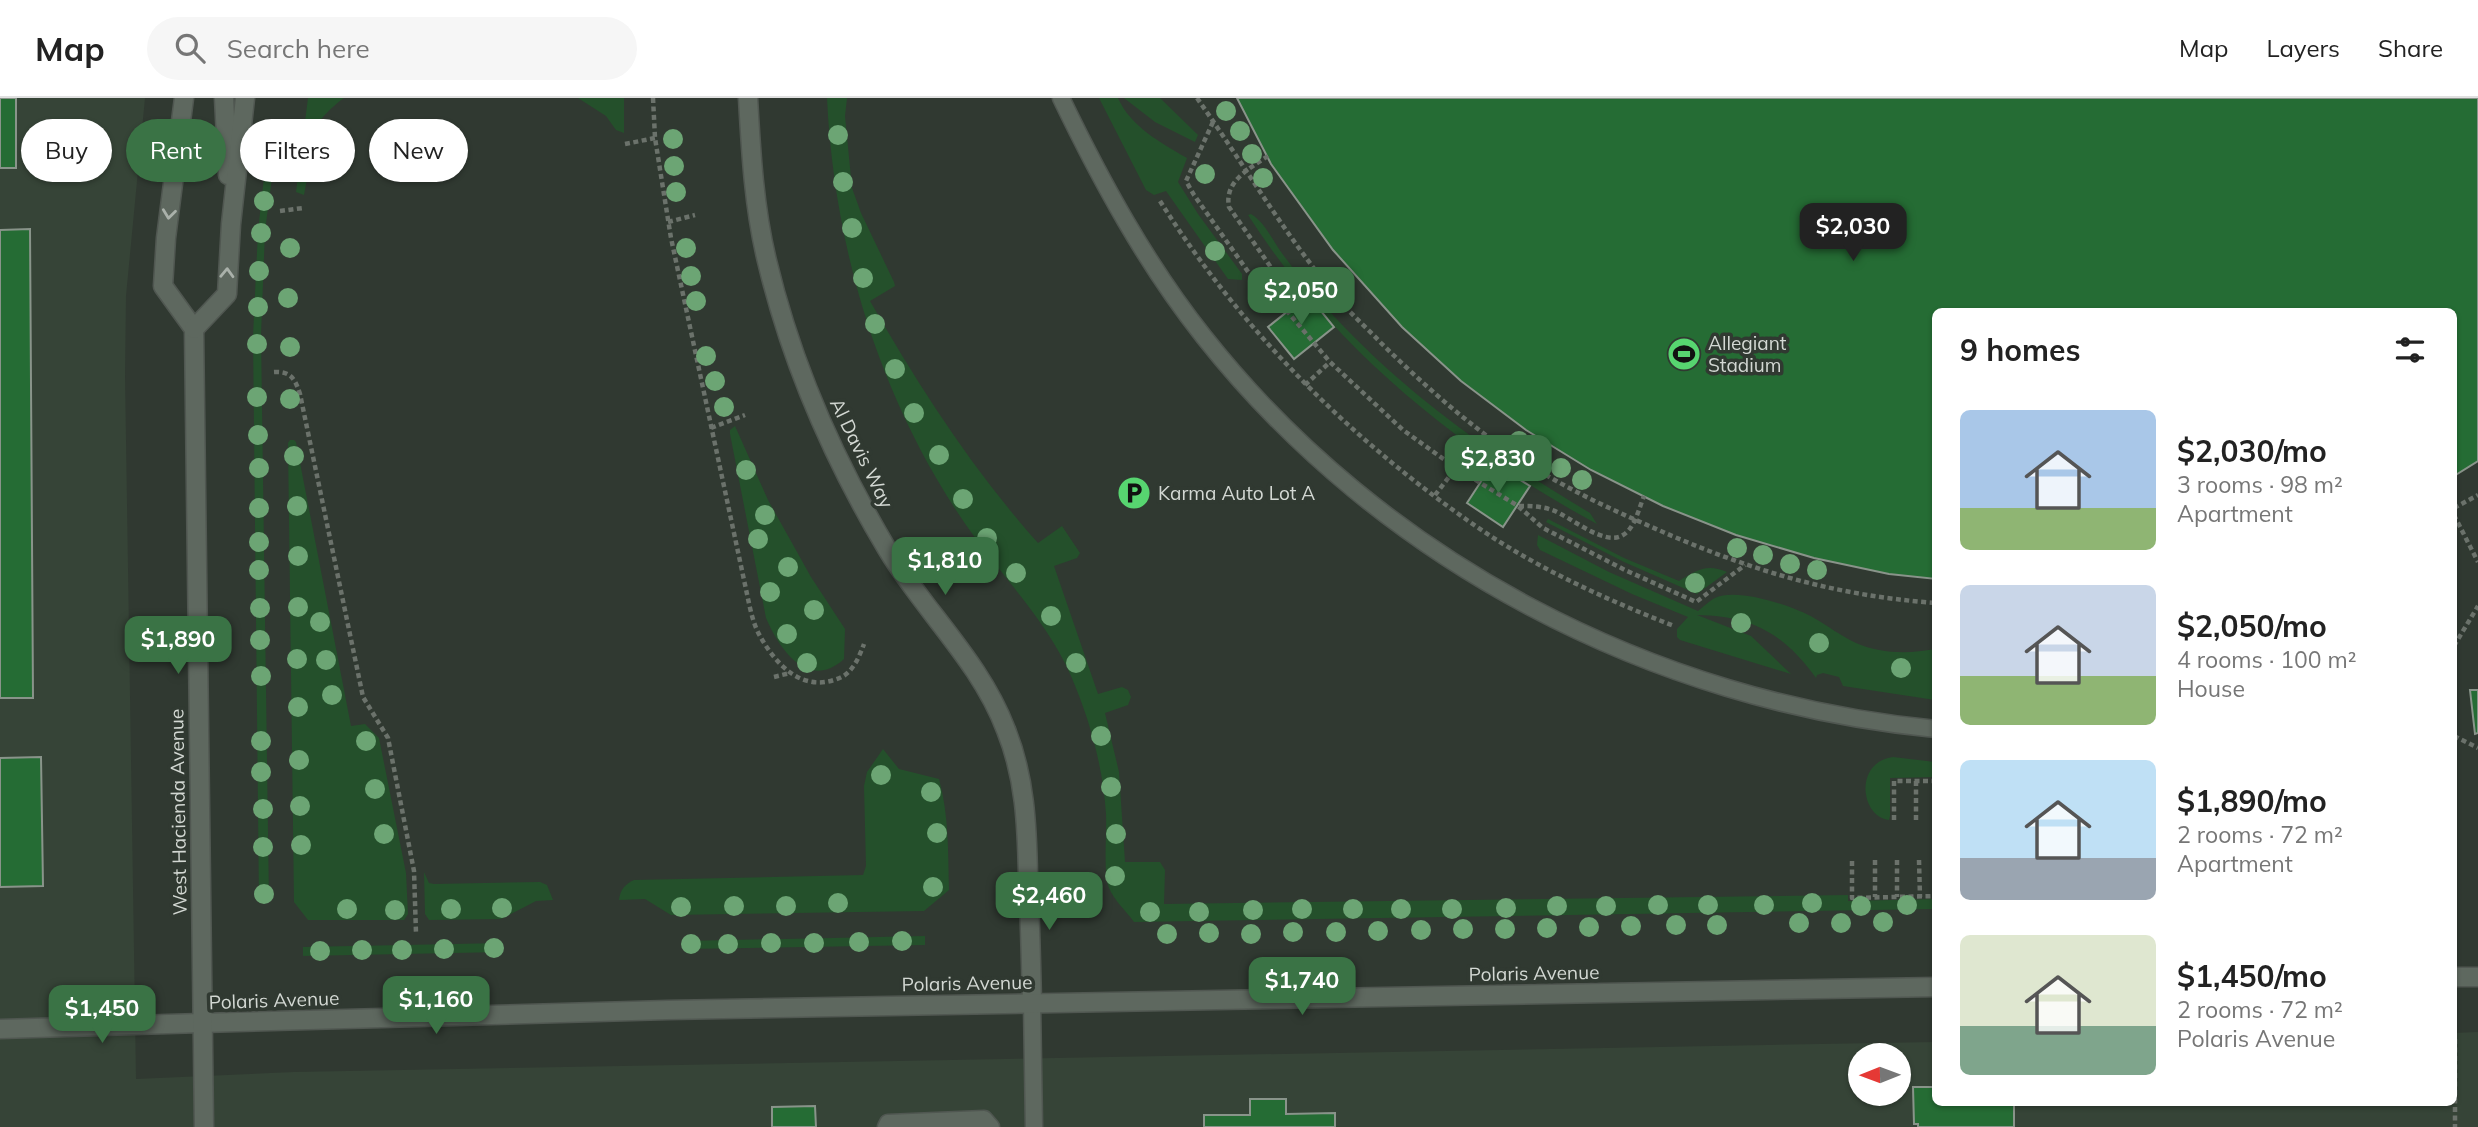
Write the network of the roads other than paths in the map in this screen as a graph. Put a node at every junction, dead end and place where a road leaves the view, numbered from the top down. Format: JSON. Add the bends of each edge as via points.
{"nodes":[{"id":1,"x":184,"y":98,"type":"edge"},
{"id":2,"x":224,"y":98,"type":"edge"},
{"id":3,"x":245,"y":98,"type":"edge"},
{"id":4,"x":748,"y":98,"type":"edge"},
{"id":5,"x":1061,"y":98,"type":"edge"},
{"id":6,"x":231,"y":224,"type":"junction"},
{"id":7,"x":194,"y":329,"type":"junction"},
{"id":8,"x":1932,"y":728,"type":"edge"},
{"id":9,"x":2457,"y":977,"type":"edge"},
{"id":10,"x":2478,"y":977,"type":"edge"},
{"id":11,"x":1932,"y":987,"type":"edge"},
{"id":12,"x":1032,"y":1003,"type":"junction"},
{"id":13,"x":202,"y":1023,"type":"junction"},
{"id":14,"x":0,"y":1029,"type":"edge"},
{"id":15,"x":204,"y":1127,"type":"edge"},
{"id":16,"x":886,"y":1127,"type":"edge"},
{"id":17,"x":991,"y":1127,"type":"edge"},
{"id":18,"x":1034,"y":1127,"type":"edge"}],
"edges":[{"from":1,"to":7,"type":"street","one_way":true,"via":[[163,286]]},
{"from":2,"to":6,"type":"street"},
{"from":3,"to":6,"type":"street"},
{"from":4,"to":12,"type":"street","name":"Al Davis Way","via":[[756,199],[767,260],[806,385],[849,480],[888,551],[987,689],[1020,770],[1027,817]]},
{"from":5,"to":8,"type":"lane","via":[[1129,227],[1204,337],[1287,428],[1424,543],[1562,624],[1695,679],[1798,708]]},
{"from":7,"to":6,"type":"street","one_way":true,"via":[[227,294]]},
{"from":7,"to":13,"type":"street","name":"West Hacienda Avenue"},
{"from":9,"to":10,"type":"street"},
{"from":11,"to":12,"type":"street","name":"Polaris Avenue"},
{"from":12,"to":13,"type":"street","name":"Polaris Avenue"},
{"from":12,"to":18,"type":"lane"},
{"from":13,"to":14,"type":"street","name":"Polaris Avenue"},
{"from":13,"to":15,"type":"street","name":"West Hacienda Avenue"},
{"from":16,"to":17,"type":"lane","via":[[888,1123],[984,1119]]}]}
